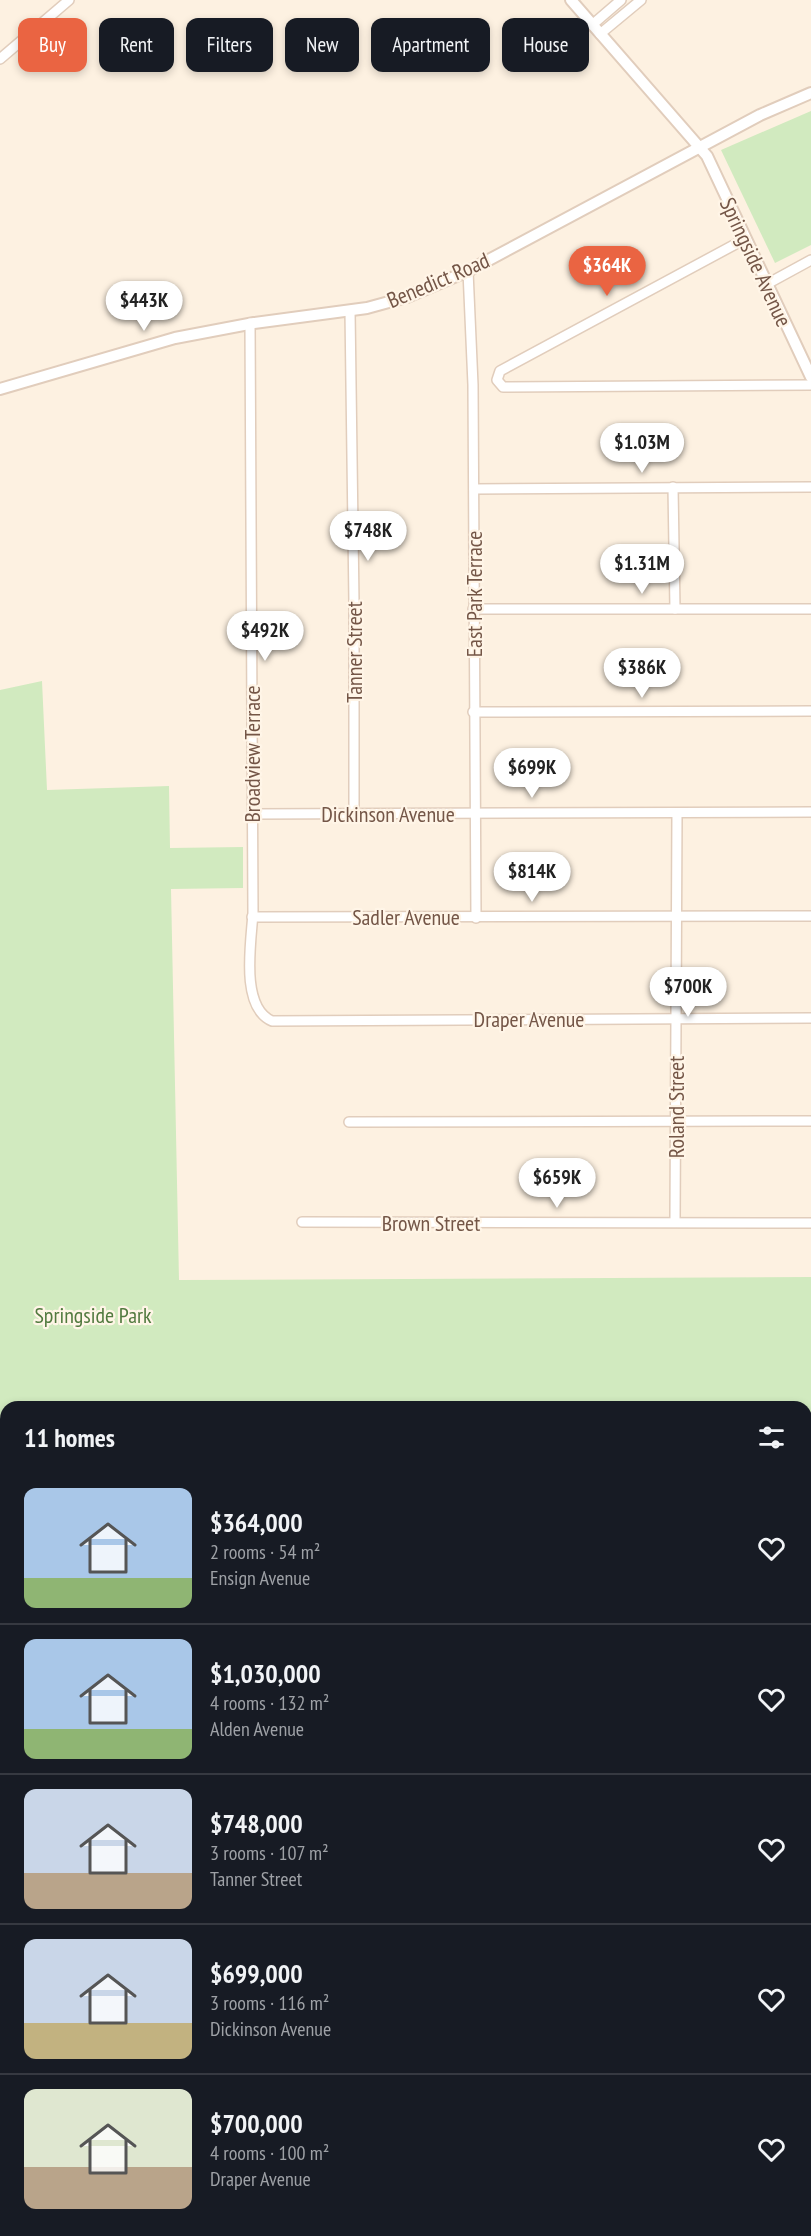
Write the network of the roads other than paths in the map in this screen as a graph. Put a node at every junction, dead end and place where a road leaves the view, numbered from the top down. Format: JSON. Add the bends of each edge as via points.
{"nodes":[{"id":1,"x":67,"y":0,"type":"edge"},
{"id":2,"x":571,"y":0,"type":"edge"},
{"id":3,"x":621,"y":0,"type":"edge"},
{"id":4,"x":641,"y":0,"type":"edge"},
{"id":5,"x":592,"y":25,"type":"junction"},
{"id":6,"x":600,"y":34,"type":"junction"},
{"id":7,"x":0,"y":59,"type":"edge"},
{"id":8,"x":811,"y":93,"type":"edge"},
{"id":9,"x":701,"y":147,"type":"junction"},
{"id":10,"x":745,"y":239,"type":"junction"},
{"id":11,"x":811,"y":260,"type":"edge"},
{"id":12,"x":468,"y":271,"type":"junction"},
{"id":13,"x":766,"y":284,"type":"junction"},
{"id":14,"x":350,"y":310,"type":"junction"},
{"id":15,"x":250,"y":323,"type":"junction"},
{"id":16,"x":811,"y":377,"type":"edge"},
{"id":17,"x":811,"y":386,"type":"edge"},
{"id":18,"x":0,"y":388,"type":"edge"},
{"id":19,"x":673,"y":487,"type":"junction"},
{"id":20,"x":811,"y":487,"type":"edge"},
{"id":21,"x":474,"y":489,"type":"junction"},
{"id":22,"x":473,"y":609,"type":"junction"},
{"id":23,"x":675,"y":609,"type":"junction"},
{"id":24,"x":811,"y":609,"type":"edge"},
{"id":25,"x":811,"y":711,"type":"edge"},
{"id":26,"x":473,"y":712,"type":"junction"},
{"id":27,"x":811,"y":812,"type":"edge"},
{"id":28,"x":475,"y":813,"type":"junction"},
{"id":29,"x":676,"y":813,"type":"junction"},
{"id":30,"x":253,"y":814,"type":"junction"},
{"id":31,"x":354,"y":814,"type":"junction"},
{"id":32,"x":811,"y":916,"type":"edge"},
{"id":33,"x":252,"y":917,"type":"junction"},
{"id":34,"x":674,"y":917,"type":"junction"},
{"id":35,"x":476,"y":918,"type":"junction"},
{"id":36,"x":255,"y":1005,"type":"joint"},
{"id":37,"x":811,"y":1018,"type":"edge"},
{"id":38,"x":675,"y":1019,"type":"junction"},
{"id":39,"x":677,"y":1121,"type":"junction"},
{"id":40,"x":811,"y":1121,"type":"edge"},
{"id":41,"x":349,"y":1122,"type":"dead end"},
{"id":42,"x":302,"y":1222,"type":"dead end"},
{"id":43,"x":675,"y":1222,"type":"junction"},
{"id":44,"x":811,"y":1223,"type":"edge"}],
"edges":[{"from":1,"to":7,"type":"street"},
{"from":2,"to":5,"type":"street","name":"Springside Avenue"},
{"from":3,"to":5,"type":"street"},
{"from":4,"to":6,"type":"street"},
{"from":5,"to":6,"type":"street","name":"Springside Avenue"},
{"from":6,"to":9,"type":"street","name":"Springside Avenue"},
{"from":8,"to":9,"type":"street","name":"Benedict Road"},
{"from":9,"to":10,"type":"street","name":"Springside Avenue"},
{"from":9,"to":12,"type":"street","name":"Benedict Road"},
{"from":10,"to":13,"type":"street","name":"Springside Avenue"},
{"from":10,"to":17,"type":"street","via":[[500,371],[497,380],[503,387]]},
{"from":11,"to":13,"type":"street"},
{"from":12,"to":14,"type":"street","name":"Benedict Road","via":[[407,297]]},
{"from":12,"to":21,"type":"street","name":"East Park Terrace"},
{"from":13,"to":16,"type":"street","name":"Springside Avenue"},
{"from":14,"to":15,"type":"street","name":"Benedict Road"},
{"from":14,"to":31,"type":"street","name":"Tanner Street"},
{"from":15,"to":18,"type":"street","name":"Benedict Road","via":[[175,338]]},
{"from":15,"to":30,"type":"street","name":"Broadview Terrace"},
{"from":19,"to":20,"type":"street"},
{"from":19,"to":21,"type":"street"},
{"from":19,"to":23,"type":"street"},
{"from":21,"to":22,"type":"street","name":"East Park Terrace"},
{"from":22,"to":23,"type":"street"},
{"from":22,"to":26,"type":"street","name":"East Park Terrace"},
{"from":23,"to":24,"type":"street"},
{"from":25,"to":26,"type":"street"},
{"from":26,"to":28,"type":"street","name":"East Park Terrace"},
{"from":27,"to":29,"type":"street","name":"Dickinson Avenue"},
{"from":28,"to":29,"type":"street","name":"Dickinson Avenue"},
{"from":28,"to":31,"type":"street","name":"Dickinson Avenue"},
{"from":28,"to":35,"type":"street","name":"East Park Terrace"},
{"from":29,"to":34,"type":"street","name":"Roland Street"},
{"from":30,"to":31,"type":"street","name":"Dickinson Avenue"},
{"from":30,"to":33,"type":"street","name":"Broadview Terrace"},
{"from":32,"to":34,"type":"street","name":"Sadler Avenue"},
{"from":33,"to":35,"type":"street","name":"Sadler Avenue"},
{"from":33,"to":36,"type":"street","name":"Broadview Terrace","via":[[251,985]]},
{"from":34,"to":35,"type":"street","name":"Sadler Avenue"},
{"from":34,"to":38,"type":"street","name":"Roland Street"},
{"from":36,"to":38,"type":"street","name":"Draper Avenue","via":[[263,1017],[272,1021]]},
{"from":37,"to":38,"type":"street","name":"Draper Avenue"},
{"from":38,"to":39,"type":"street","name":"Roland Street"},
{"from":39,"to":40,"type":"street"},
{"from":39,"to":41,"type":"street"},
{"from":39,"to":43,"type":"street","name":"Roland Street"},
{"from":42,"to":43,"type":"street","name":"Brown Street"},
{"from":43,"to":44,"type":"street","name":"Brown Street"}]}
